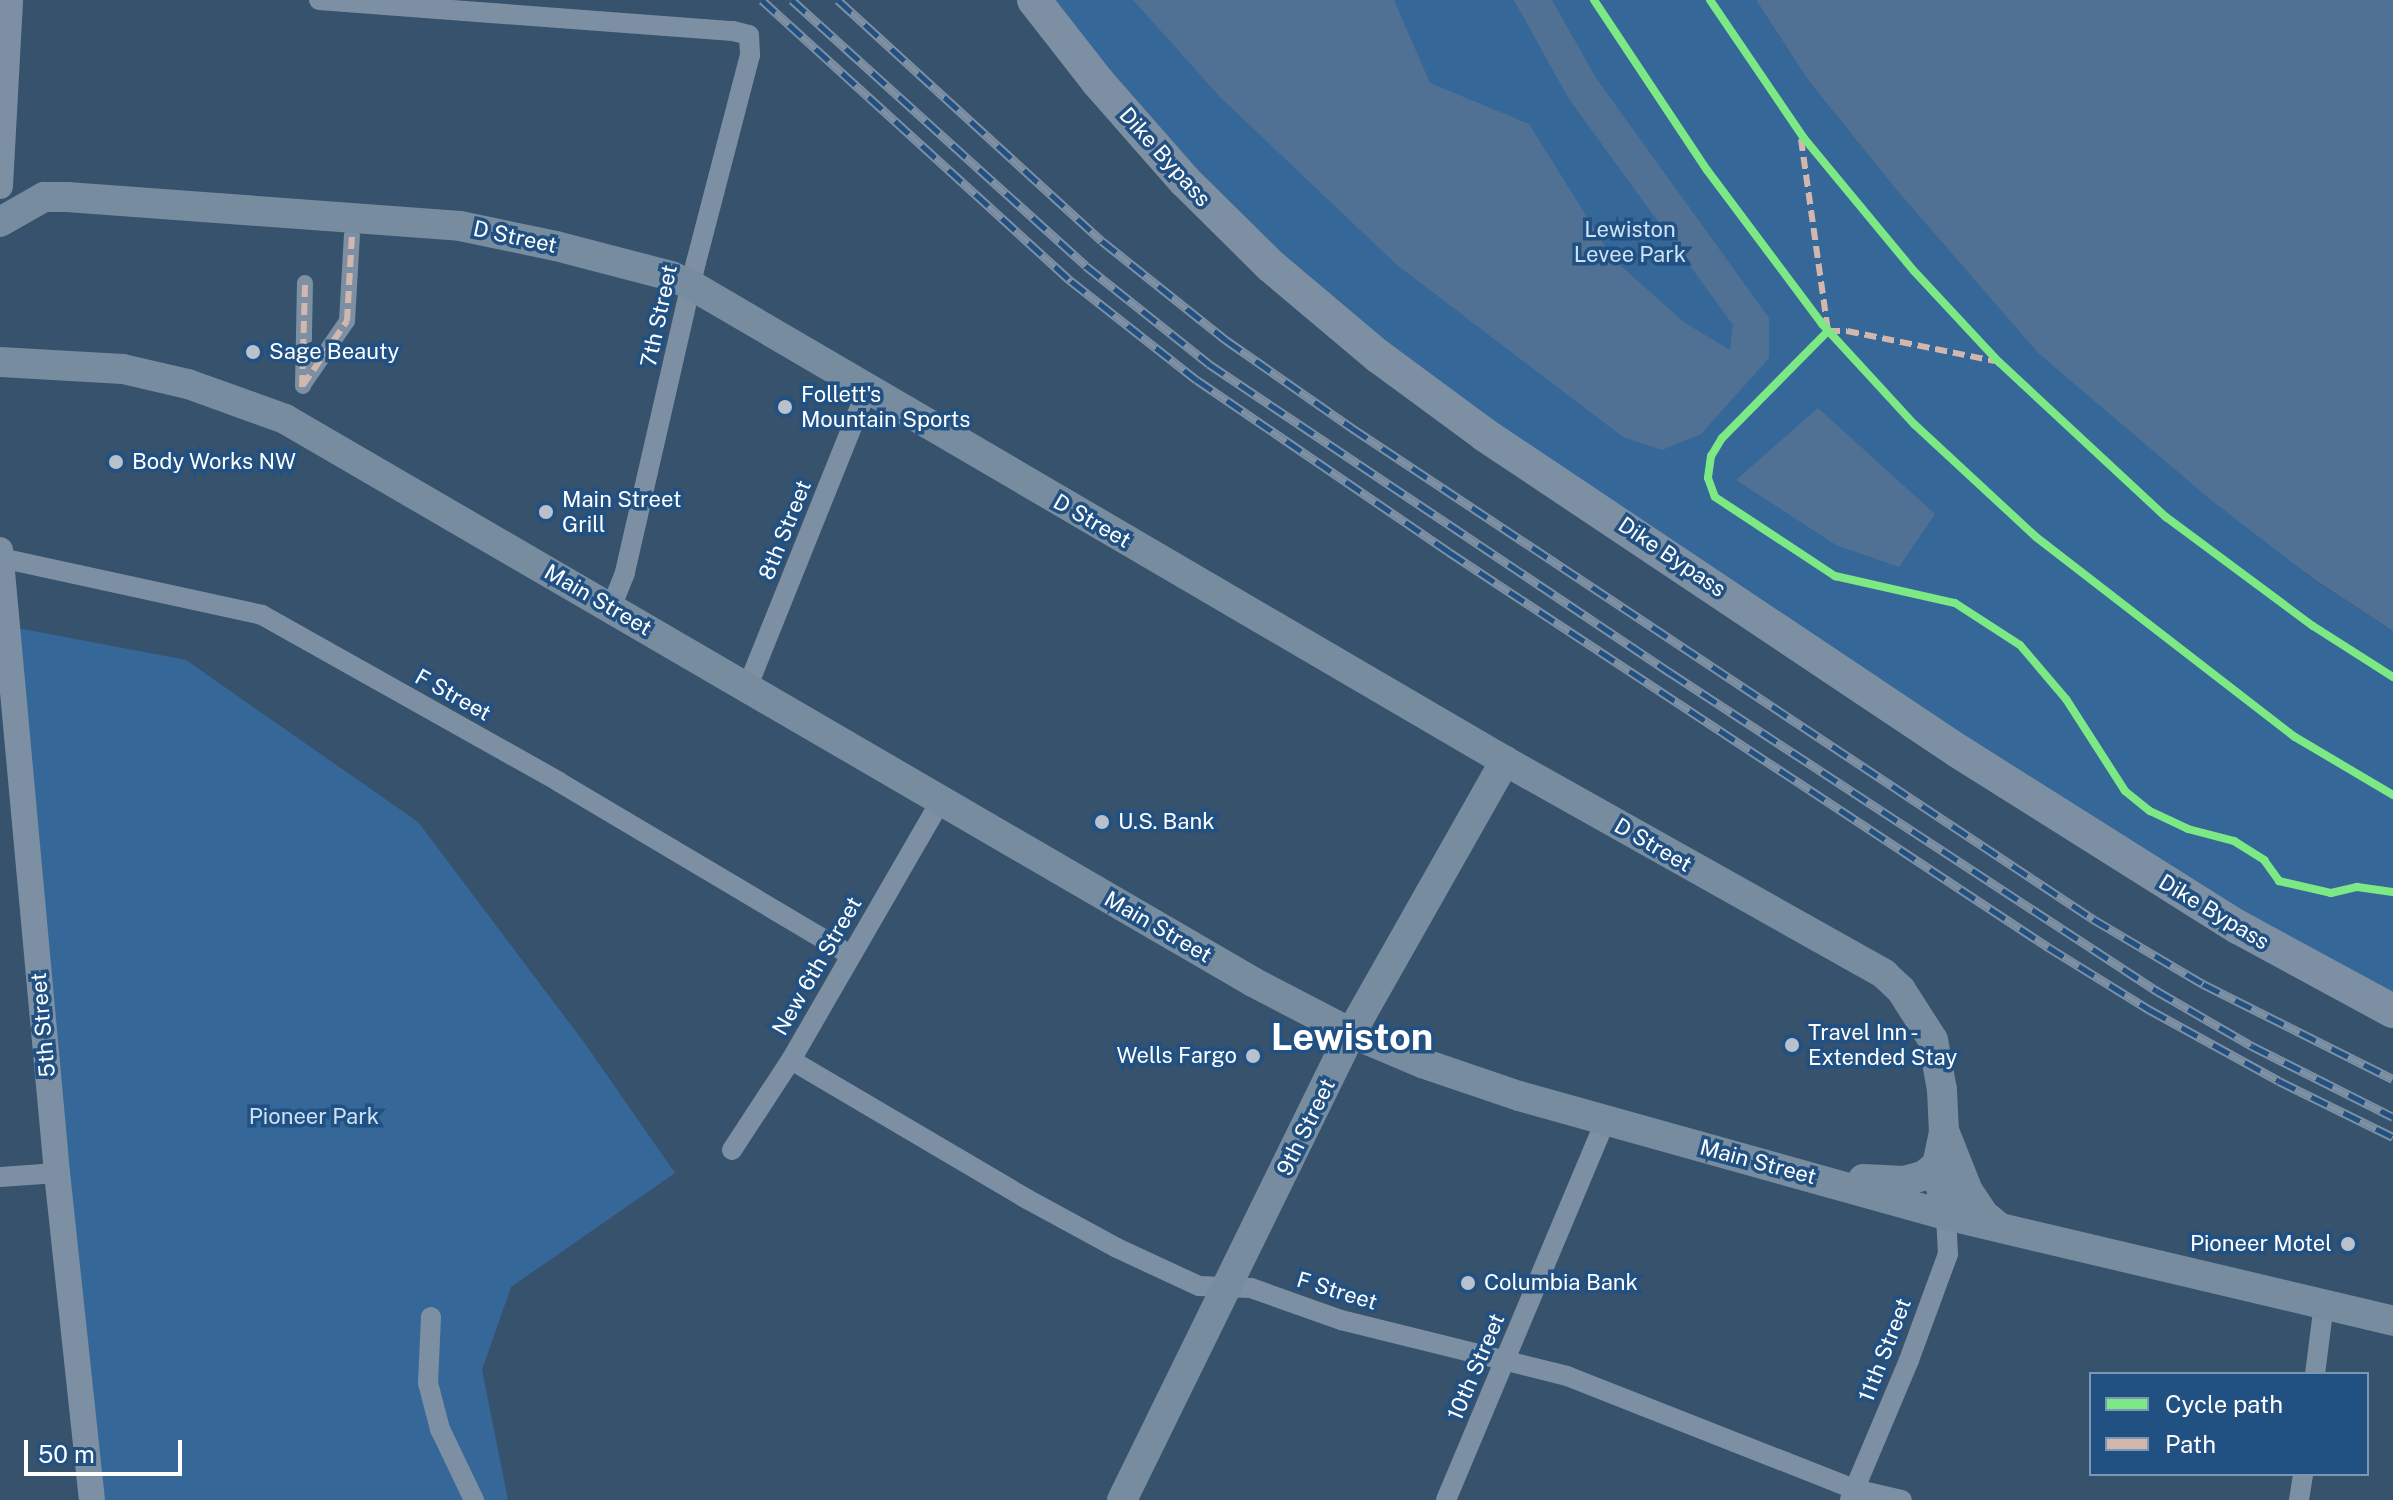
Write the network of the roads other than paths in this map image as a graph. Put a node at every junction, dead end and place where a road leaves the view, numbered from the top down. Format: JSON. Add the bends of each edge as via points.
{"nodes":[{"id":1,"x":10,"y":0,"type":"edge"},
{"id":2,"x":319,"y":0,"type":"edge"},
{"id":3,"x":1034,"y":0,"type":"edge"},
{"id":4,"x":0,"y":186,"type":"edge"},
{"id":5,"x":0,"y":222,"type":"edge"},
{"id":6,"x":352,"y":235,"type":"dead end"},
{"id":7,"x":305,"y":283,"type":"dead end"},
{"id":8,"x":691,"y":285,"type":"junction"},
{"id":9,"x":0,"y":362,"type":"edge"},
{"id":10,"x":867,"y":390,"type":"junction"},
{"id":11,"x":0,"y":550,"type":"edge"},
{"id":12,"x":1,"y":558,"type":"edge"},
{"id":13,"x":611,"y":607,"type":"junction"},
{"id":14,"x":747,"y":688,"type":"junction"},
{"id":15,"x":1505,"y":761,"type":"junction"},
{"id":16,"x":940,"y":802,"type":"junction"},
{"id":17,"x":850,"y":955,"type":"junction"},
{"id":18,"x":2393,"y":1011,"type":"edge"},
{"id":19,"x":1351,"y":1033,"type":"junction"},
{"id":20,"x":791,"y":1060,"type":"junction"},
{"id":21,"x":1606,"y":1120,"type":"junction"},
{"id":22,"x":1944,"y":1132,"type":"junction"},
{"id":23,"x":732,"y":1150,"type":"dead end"},
{"id":24,"x":1937,"y":1165,"type":"junction"},
{"id":25,"x":57,"y":1173,"type":"junction"},
{"id":26,"x":1806,"y":1175,"type":"junction"},
{"id":27,"x":0,"y":1177,"type":"edge"},
{"id":28,"x":1946,"y":1215,"type":"junction"},
{"id":29,"x":1999,"y":1227,"type":"junction"},
{"id":30,"x":1229,"y":1287,"type":"junction"},
{"id":31,"x":2324,"y":1304,"type":"junction"},
{"id":32,"x":431,"y":1317,"type":"dead end"},
{"id":33,"x":2393,"y":1321,"type":"edge"},
{"id":34,"x":1505,"y":1358,"type":"junction"},
{"id":35,"x":2315,"y":1372,"type":"edge"},
{"id":36,"x":2303,"y":1476,"type":"edge"},
{"id":37,"x":1852,"y":1494,"type":"edge"},
{"id":38,"x":92,"y":1500,"type":"edge"},
{"id":39,"x":474,"y":1500,"type":"edge"},
{"id":40,"x":1122,"y":1500,"type":"edge"},
{"id":41,"x":1446,"y":1500,"type":"edge"},
{"id":42,"x":1902,"y":1500,"type":"edge"},
{"id":43,"x":2299,"y":1500,"type":"edge"}],
"edges":[{"from":1,"to":4,"type":"street"},
{"from":2,"to":8,"type":"street","name":"7th Street","via":[[749,35],[750,55]]},
{"from":3,"to":18,"type":"highway","name":"Dike Bypass","via":[[1185,181],[1271,266],[1390,365],[1485,435],[1971,760],[2238,927]]},
{"from":5,"to":8,"type":"main road","name":"D Street","via":[[44,197],[67,197],[472,227]]},
{"from":6,"to":7,"type":"street","via":[[347,321],[301,389]]},
{"from":8,"to":10,"type":"main road","name":"D Street"},
{"from":8,"to":13,"type":"street","name":"7th Street","via":[[625,573]]},
{"from":9,"to":13,"type":"main road","name":"Main Street","via":[[123,369],[188,384],[285,419]]},
{"from":10,"to":14,"type":"street","name":"8th Street"},
{"from":10,"to":15,"type":"main road","name":"D Street"},
{"from":11,"to":12,"type":"street","name":"5th Street"},
{"from":12,"to":17,"type":"street","name":"F Street","via":[[262,615],[559,782]]},
{"from":12,"to":25,"type":"street","name":"5th Street"},
{"from":13,"to":14,"type":"main road","name":"Main Street"},
{"from":14,"to":16,"type":"main road","name":"Main Street"},
{"from":15,"to":19,"type":"main road","name":"9th Street"},
{"from":15,"to":22,"type":"main road","name":"D Street","via":[[1884,974],[1901,990],[1933,1040]]},
{"from":16,"to":17,"type":"street","name":"New 6th Street"},
{"from":16,"to":19,"type":"main road","name":"Main Street"},
{"from":17,"to":20,"type":"street","name":"New 6th Street"},
{"from":19,"to":21,"type":"main road","name":"Main Street","via":[[1451,1073]]},
{"from":19,"to":30,"type":"main road","name":"9th Street"},
{"from":20,"to":23,"type":"street","name":"New 6th Street"},
{"from":20,"to":30,"type":"street","name":"F Street","via":[[1117,1248],[1199,1286]]},
{"from":21,"to":26,"type":"main road","name":"Main Street"},
{"from":21,"to":34,"type":"street","name":"10th Street"},
{"from":22,"to":24,"type":"main road","name":"D Street"},
{"from":22,"to":29,"type":"main road","via":[[1968,1191]]},
{"from":24,"to":26,"type":"main road","via":[[1904,1181]]},
{"from":24,"to":28,"type":"main road","name":"D Street"},
{"from":25,"to":27,"type":"street"},
{"from":25,"to":38,"type":"street","name":"5th Street"},
{"from":26,"to":28,"type":"main road","name":"Main Street"},
{"from":28,"to":29,"type":"main road","name":"Main Street"},
{"from":28,"to":37,"type":"street","name":"11th Street","via":[[1948,1254]]},
{"from":29,"to":31,"type":"main road","name":"Main Street"},
{"from":30,"to":34,"type":"street","name":"F Street","via":[[1251,1288],[1341,1320]]},
{"from":30,"to":40,"type":"main road","name":"9th Street"},
{"from":31,"to":33,"type":"main road","name":"Main Street"},
{"from":31,"to":35,"type":"street"},
{"from":32,"to":39,"type":"street","via":[[428,1383],[440,1429]]},
{"from":34,"to":37,"type":"street","name":"F Street","via":[[1567,1376]]},
{"from":34,"to":41,"type":"street","name":"10th Street"},
{"from":36,"to":43,"type":"street"},
{"from":37,"to":42,"type":"street","name":"F Street"}]}
